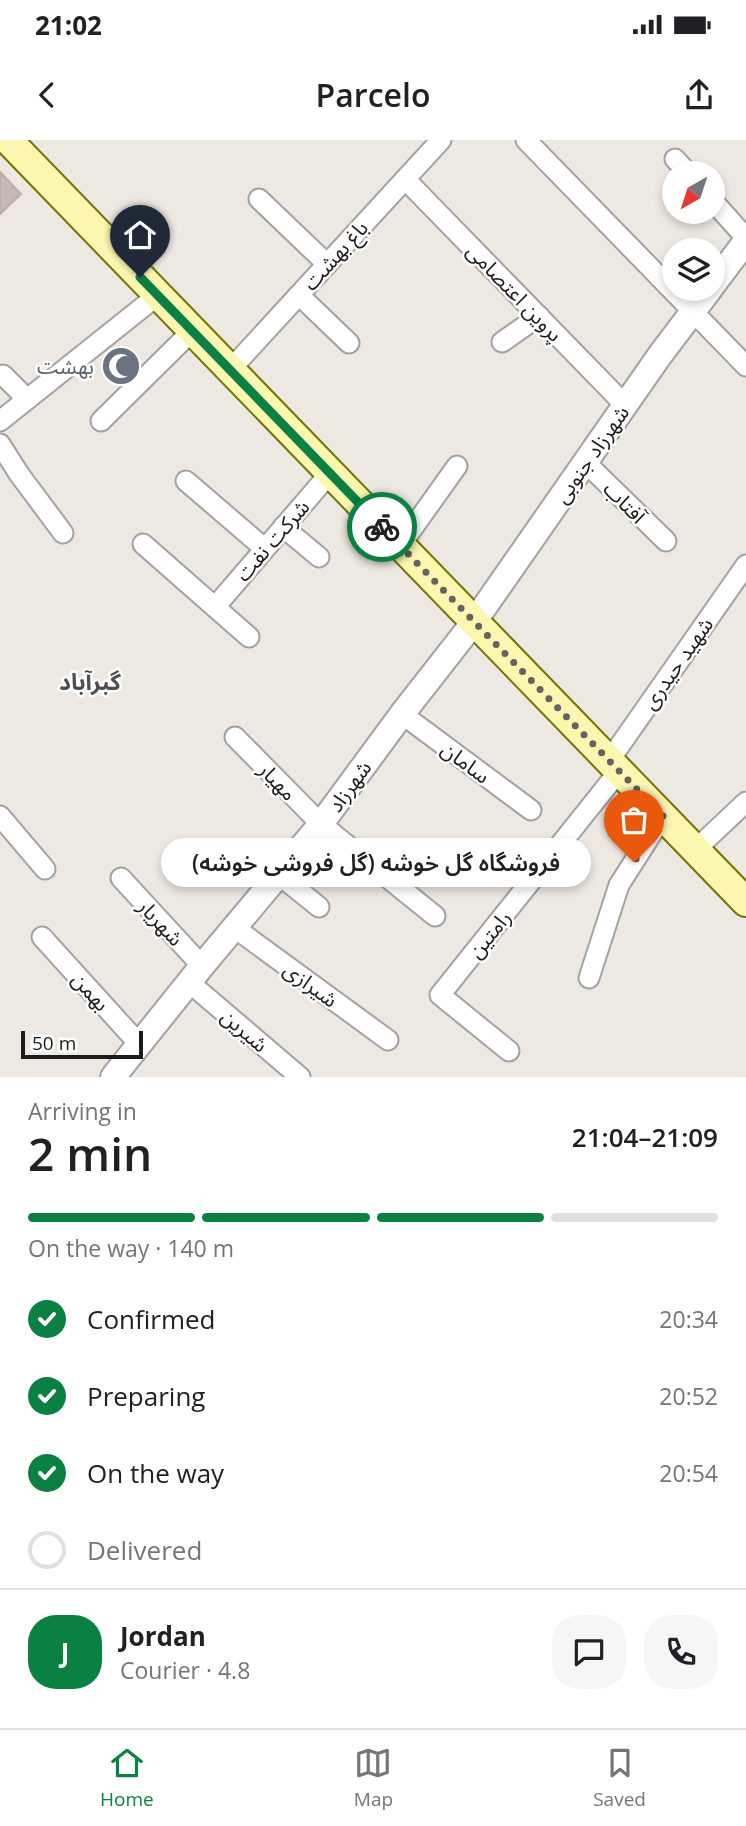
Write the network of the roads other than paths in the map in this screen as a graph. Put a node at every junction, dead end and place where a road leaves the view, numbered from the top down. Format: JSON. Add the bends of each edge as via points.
{"nodes":[{"id":1,"x":9,"y":140,"type":"edge"},
{"id":2,"x":441,"y":140,"type":"edge"},
{"id":3,"x":526,"y":140,"type":"edge"},
{"id":4,"x":405,"y":179,"type":"junction"},
{"id":5,"x":259,"y":199,"type":"dead end"},
{"id":6,"x":725,"y":215,"type":"edge"},
{"id":7,"x":746,"y":239,"type":"edge"},
{"id":8,"x":327,"y":264,"type":"junction"},
{"id":9,"x":725,"y":268,"type":"edge"},
{"id":10,"x":158,"y":295,"type":"junction"},
{"id":11,"x":299,"y":295,"type":"junction"},
{"id":12,"x":701,"y":301,"type":"edge"},
{"id":13,"x":692,"y":313,"type":"junction"},
{"id":14,"x":539,"y":316,"type":"junction"},
{"id":15,"x":192,"y":331,"type":"junction"},
{"id":16,"x":502,"y":342,"type":"dead end"},
{"id":17,"x":349,"y":343,"type":"dead end"},
{"id":18,"x":746,"y":366,"type":"edge"},
{"id":19,"x":230,"y":370,"type":"junction"},
{"id":20,"x":3,"y":375,"type":"dead end"},
{"id":21,"x":27,"y":399,"type":"junction"},
{"id":22,"x":625,"y":405,"type":"junction"},
{"id":23,"x":0,"y":421,"type":"edge"},
{"id":24,"x":101,"y":421,"type":"dead end"},
{"id":25,"x":0,"y":444,"type":"edge"},
{"id":26,"x":585,"y":462,"type":"junction"},
{"id":27,"x":457,"y":466,"type":"dead end"},
{"id":28,"x":330,"y":472,"type":"junction"},
{"id":29,"x":186,"y":481,"type":"dead end"},
{"id":30,"x":283,"y":527,"type":"junction"},
{"id":31,"x":63,"y":533,"type":"dead end"},
{"id":32,"x":666,"y":541,"type":"dead end"},
{"id":33,"x":143,"y":544,"type":"dead end"},
{"id":34,"x":400,"y":546,"type":"junction"},
{"id":35,"x":264,"y":548,"type":"junction"},
{"id":36,"x":319,"y":556,"type":"dead end"},
{"id":37,"x":746,"y":565,"type":"edge"},
{"id":38,"x":215,"y":607,"type":"junction"},
{"id":39,"x":474,"y":622,"type":"junction"},
{"id":40,"x":249,"y":637,"type":"dead end"},
{"id":41,"x":402,"y":714,"type":"junction"},
{"id":42,"x":235,"y":737,"type":"dead end"},
{"id":43,"x":614,"y":766,"type":"junction"},
{"id":44,"x":746,"y":802,"type":"edge"},
{"id":45,"x":531,"y":810,"type":"dead end"},
{"id":46,"x":0,"y":816,"type":"edge"},
{"id":47,"x":663,"y":816,"type":"junction"},
{"id":48,"x":321,"y":824,"type":"junction"},
{"id":49,"x":695,"y":850,"type":"junction"},
{"id":50,"x":45,"y":869,"type":"dead end"},
{"id":51,"x":278,"y":874,"type":"junction"},
{"id":52,"x":121,"y":878,"type":"dead end"},
{"id":53,"x":746,"y":902,"type":"edge"},
{"id":54,"x":319,"y":907,"type":"dead end"},
{"id":55,"x":435,"y":916,"type":"dead end"},
{"id":56,"x":234,"y":928,"type":"junction"},
{"id":57,"x":42,"y":937,"type":"dead end"},
{"id":58,"x":196,"y":974,"type":"junction"},
{"id":59,"x":589,"y":978,"type":"dead end"},
{"id":60,"x":388,"y":1040,"type":"dead end"},
{"id":61,"x":140,"y":1045,"type":"junction"},
{"id":62,"x":509,"y":1051,"type":"dead end"},
{"id":63,"x":113,"y":1077,"type":"edge"},
{"id":64,"x":300,"y":1077,"type":"edge"}],
"edges":[{"from":1,"to":10,"type":"main road"},
{"from":2,"to":4,"type":"street","name":"باغ بهشت"},
{"from":3,"to":13,"type":"street"},
{"from":4,"to":8,"type":"street","name":"باغ بهشت"},
{"from":4,"to":14,"type":"street","name":"پروین اعتصامی"},
{"from":5,"to":8,"type":"street"},
{"from":6,"to":7,"type":"street"},
{"from":7,"to":9,"type":"street","name":"شهرزاد جنوبی"},
{"from":8,"to":11,"type":"street","name":"باغ بهشت"},
{"from":10,"to":15,"type":"main road"},
{"from":10,"to":21,"type":"street"},
{"from":11,"to":17,"type":"street"},
{"from":11,"to":19,"type":"street","name":"باغ بهشت"},
{"from":12,"to":13,"type":"street","name":"شهرزاد جنوبی"},
{"from":13,"to":18,"type":"street"},
{"from":13,"to":22,"type":"street","name":"شهرزاد جنوبی"},
{"from":14,"to":16,"type":"street"},
{"from":14,"to":22,"type":"street","name":"پروین اعتصامی"},
{"from":15,"to":19,"type":"main road"},
{"from":15,"to":24,"type":"street"},
{"from":19,"to":28,"type":"main road"},
{"from":20,"to":21,"type":"street"},
{"from":21,"to":23,"type":"street"},
{"from":22,"to":26,"type":"street","name":"شهرزاد جنوبی"},
{"from":25,"to":31,"type":"street"},
{"from":26,"to":32,"type":"street","name":"آفتاب"},
{"from":26,"to":39,"type":"street","name":"شهرزاد جنوبی"},
{"from":27,"to":34,"type":"street"},
{"from":28,"to":30,"type":"street","name":"شرکت نفت"},
{"from":28,"to":34,"type":"main road"},
{"from":29,"to":35,"type":"street"},
{"from":30,"to":35,"type":"street","name":"شرکت نفت"},
{"from":30,"to":36,"type":"street"},
{"from":33,"to":38,"type":"street"},
{"from":34,"to":39,"type":"main road"},
{"from":35,"to":38,"type":"street","name":"شرکت نفت"},
{"from":37,"to":43,"type":"street","name":"شهید حیدری"},
{"from":38,"to":40,"type":"street"},
{"from":39,"to":41,"type":"street","name":"شهرزاد"},
{"from":39,"to":43,"type":"main road"},
{"from":41,"to":45,"type":"street","name":"سامان"},
{"from":41,"to":48,"type":"street","name":"شهرزاد"},
{"from":42,"to":48,"type":"street","name":"مهیار"},
{"from":43,"to":47,"type":"main road"},
{"from":43,"to":62,"type":"street","name":"رامتین","via":[[440,995]]},
{"from":44,"to":49,"type":"street"},
{"from":46,"to":50,"type":"street"},
{"from":47,"to":49,"type":"main road"},
{"from":47,"to":59,"type":"street","via":[[619,884]]},
{"from":48,"to":51,"type":"street","name":"شهرزاد"},
{"from":48,"to":55,"type":"street","name":"مهیار"},
{"from":49,"to":53,"type":"main road"},
{"from":51,"to":54,"type":"street"},
{"from":51,"to":56,"type":"street","name":"شهرزاد"},
{"from":52,"to":58,"type":"street","name":"شهریار"},
{"from":56,"to":58,"type":"street","name":"شهرزاد"},
{"from":56,"to":60,"type":"street","name":"شیرازی"},
{"from":57,"to":61,"type":"street","name":"بهمن"},
{"from":58,"to":61,"type":"street","name":"شهرزاد"},
{"from":58,"to":64,"type":"street","name":"شیرین"},
{"from":61,"to":63,"type":"street","name":"شهرزاد"}]}
